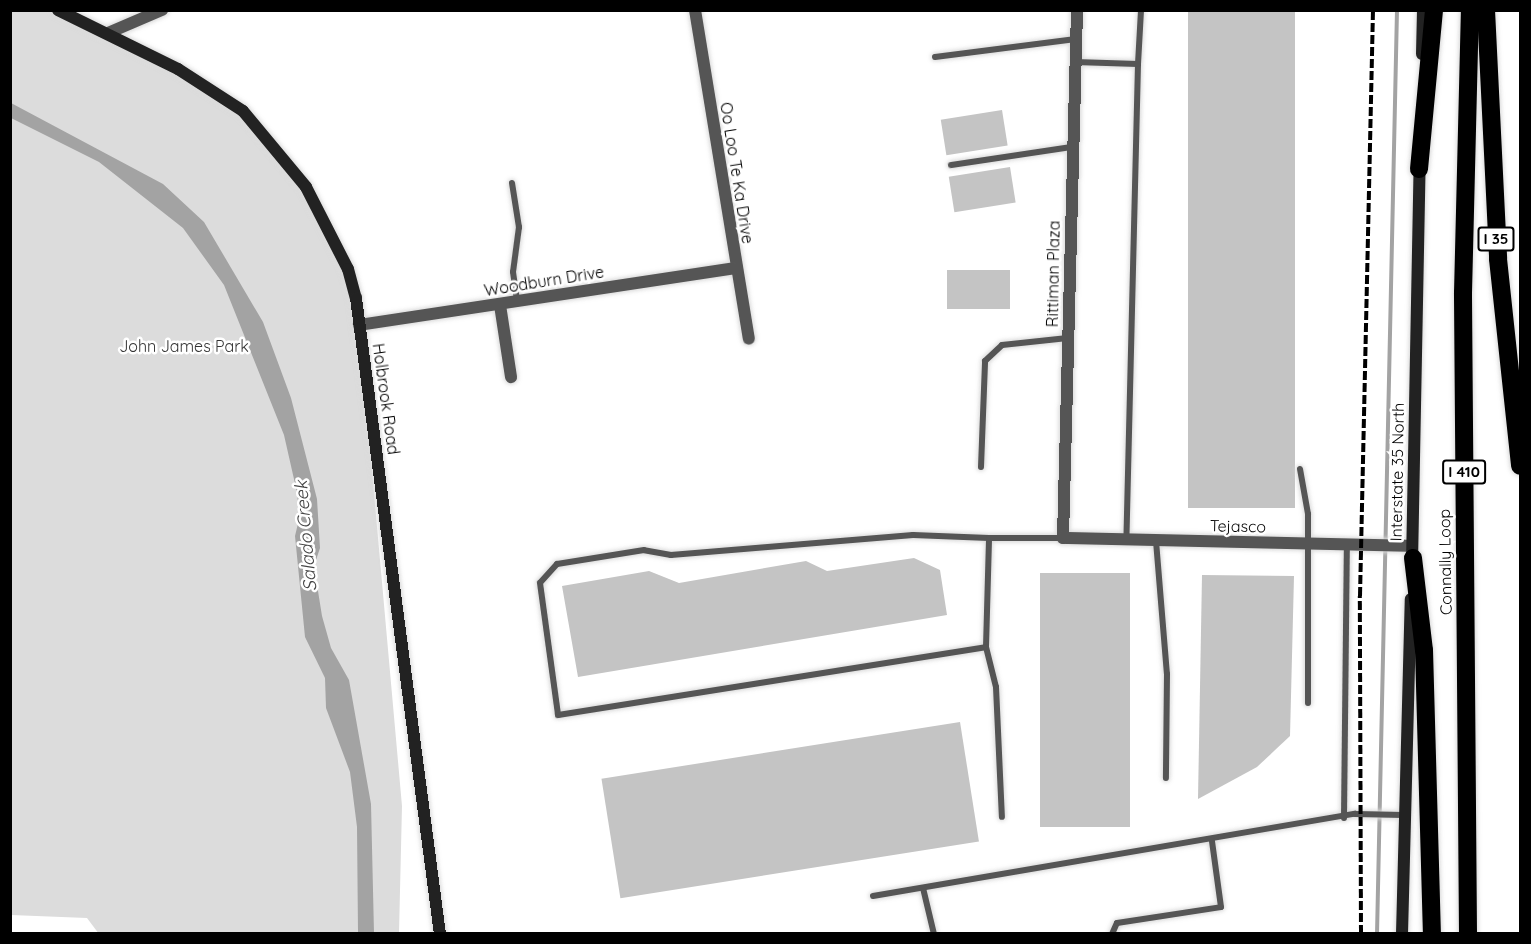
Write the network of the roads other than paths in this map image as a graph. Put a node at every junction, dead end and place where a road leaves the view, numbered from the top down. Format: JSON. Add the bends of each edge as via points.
{"nodes":[{"id":1,"x":57,"y":10,"type":"edge"},
{"id":2,"x":162,"y":10,"type":"edge"},
{"id":3,"x":695,"y":10,"type":"edge"},
{"id":4,"x":1077,"y":10,"type":"edge"},
{"id":5,"x":1141,"y":10,"type":"edge"},
{"id":6,"x":1423,"y":10,"type":"edge"},
{"id":7,"x":1434,"y":10,"type":"edge"},
{"id":8,"x":1470,"y":10,"type":"edge"},
{"id":9,"x":1486,"y":10,"type":"edge"},
{"id":10,"x":108,"y":33,"type":"junction"},
{"id":11,"x":1076,"y":39,"type":"junction"},
{"id":12,"x":935,"y":57,"type":"dead end"},
{"id":13,"x":1075,"y":62,"type":"junction"},
{"id":14,"x":1138,"y":64,"type":"junction"},
{"id":15,"x":1072,"y":147,"type":"junction"},
{"id":16,"x":951,"y":165,"type":"dead end"},
{"id":17,"x":1419,"y":169,"type":"junction"},
{"id":18,"x":512,"y":183,"type":"dead end"},
{"id":19,"x":735,"y":268,"type":"junction"},
{"id":20,"x":517,"y":303,"type":"junction"},
{"id":21,"x":501,"y":305,"type":"junction"},
{"id":22,"x":359,"y":325,"type":"junction"},
{"id":23,"x":1068,"y":338,"type":"junction"},
{"id":24,"x":749,"y":339,"type":"dead end"},
{"id":25,"x":511,"y":377,"type":"dead end"},
{"id":26,"x":1521,"y":466,"type":"edge"},
{"id":27,"x":981,"y":467,"type":"dead end"},
{"id":28,"x":1300,"y":469,"type":"dead end"},
{"id":29,"x":989,"y":538,"type":"junction"},
{"id":30,"x":1063,"y":538,"type":"junction"},
{"id":31,"x":1126,"y":540,"type":"junction"},
{"id":32,"x":1156,"y":541,"type":"junction"},
{"id":33,"x":1304,"y":545,"type":"junction"},
{"id":34,"x":1347,"y":546,"type":"junction"},
{"id":35,"x":1412,"y":552,"type":"junction"},
{"id":36,"x":986,"y":647,"type":"junction"},
{"id":37,"x":1308,"y":703,"type":"dead end"},
{"id":38,"x":1167,"y":778,"type":"dead end"},
{"id":39,"x":1404,"y":815,"type":"junction"},
{"id":40,"x":1002,"y":817,"type":"dead end"},
{"id":41,"x":1344,"y":818,"type":"junction"},
{"id":42,"x":1212,"y":841,"type":"junction"},
{"id":43,"x":923,"y":888,"type":"junction"},
{"id":44,"x":873,"y":896,"type":"dead end"},
{"id":45,"x":440,"y":933,"type":"edge"},
{"id":46,"x":934,"y":933,"type":"edge"},
{"id":47,"x":1112,"y":933,"type":"edge"},
{"id":48,"x":1402,"y":933,"type":"edge"},
{"id":49,"x":1432,"y":933,"type":"edge"},
{"id":50,"x":1468,"y":933,"type":"edge"}],
"edges":[{"from":1,"to":10,"type":"street","name":"Holbrook Road"},
{"from":2,"to":10,"type":"street"},
{"from":3,"to":19,"type":"street","name":"Oo Loo Te Ka Drive"},
{"from":4,"to":11,"type":"street","name":"Rittiman Plaza"},
{"from":5,"to":14,"type":"lane"},
{"from":6,"to":17,"type":"street","name":"Interstate 35 North"},
{"from":7,"to":17,"type":"highway"},
{"from":8,"to":50,"type":"highway","name":"Connally Loop","number":"I 410","via":[[1463,292]]},
{"from":9,"to":26,"type":"highway","number":"I 35","via":[[1498,259]]},
{"from":10,"to":22,"type":"street","name":"Holbrook Road","via":[[216,90],[243,111],[281,154],[323,215],[348,269]]},
{"from":11,"to":12,"type":"lane"},
{"from":11,"to":13,"type":"street","name":"Rittiman Plaza"},
{"from":13,"to":14,"type":"lane"},
{"from":13,"to":15,"type":"street","name":"Rittiman Plaza"},
{"from":14,"to":31,"type":"lane"},
{"from":15,"to":16,"type":"lane"},
{"from":15,"to":23,"type":"street","name":"Rittiman Plaza"},
{"from":17,"to":35,"type":"street","name":"Interstate 35 North"},
{"from":18,"to":20,"type":"lane","via":[[519,227],[513,272]]},
{"from":19,"to":20,"type":"street","name":"Woodburn Drive"},
{"from":19,"to":24,"type":"street","name":"Oo Loo Te Ka Drive"},
{"from":20,"to":21,"type":"street","name":"Woodburn Drive"},
{"from":21,"to":22,"type":"street","name":"Woodburn Drive"},
{"from":21,"to":25,"type":"street"},
{"from":22,"to":45,"type":"street","name":"Holbrook Road"},
{"from":23,"to":27,"type":"lane","via":[[1002,345],[985,361]]},
{"from":23,"to":30,"type":"street","name":"Rittiman Plaza"},
{"from":28,"to":33,"type":"lane","via":[[1308,514]]},
{"from":29,"to":30,"type":"lane"},
{"from":29,"to":36,"type":"lane"},
{"from":29,"to":36,"type":"lane","via":[[913,535],[670,555],[644,550],[557,564],[540,583],[558,716]]},
{"from":30,"to":31,"type":"street","name":"Tejasco"},
{"from":31,"to":32,"type":"street","name":"Tejasco"},
{"from":32,"to":33,"type":"street","name":"Tejasco"},
{"from":32,"to":38,"type":"lane","via":[[1167,674]]},
{"from":33,"to":34,"type":"street","name":"Tejasco"},
{"from":33,"to":37,"type":"lane"},
{"from":34,"to":35,"type":"street","name":"Tejasco","via":[[1392,546]]},
{"from":34,"to":41,"type":"lane"},
{"from":35,"to":39,"type":"street","name":"Interstate 35 North"},
{"from":35,"to":49,"type":"highway","via":[[1425,662]]},
{"from":36,"to":40,"type":"lane","via":[[996,687]]},
{"from":39,"to":41,"type":"lane","via":[[1373,813]]},
{"from":39,"to":48,"type":"street","name":"Interstate 35 North"},
{"from":41,"to":42,"type":"lane"},
{"from":42,"to":43,"type":"lane"},
{"from":42,"to":47,"type":"lane","via":[[1221,907],[1117,923]]},
{"from":43,"to":44,"type":"lane"},
{"from":43,"to":46,"type":"lane"}]}
